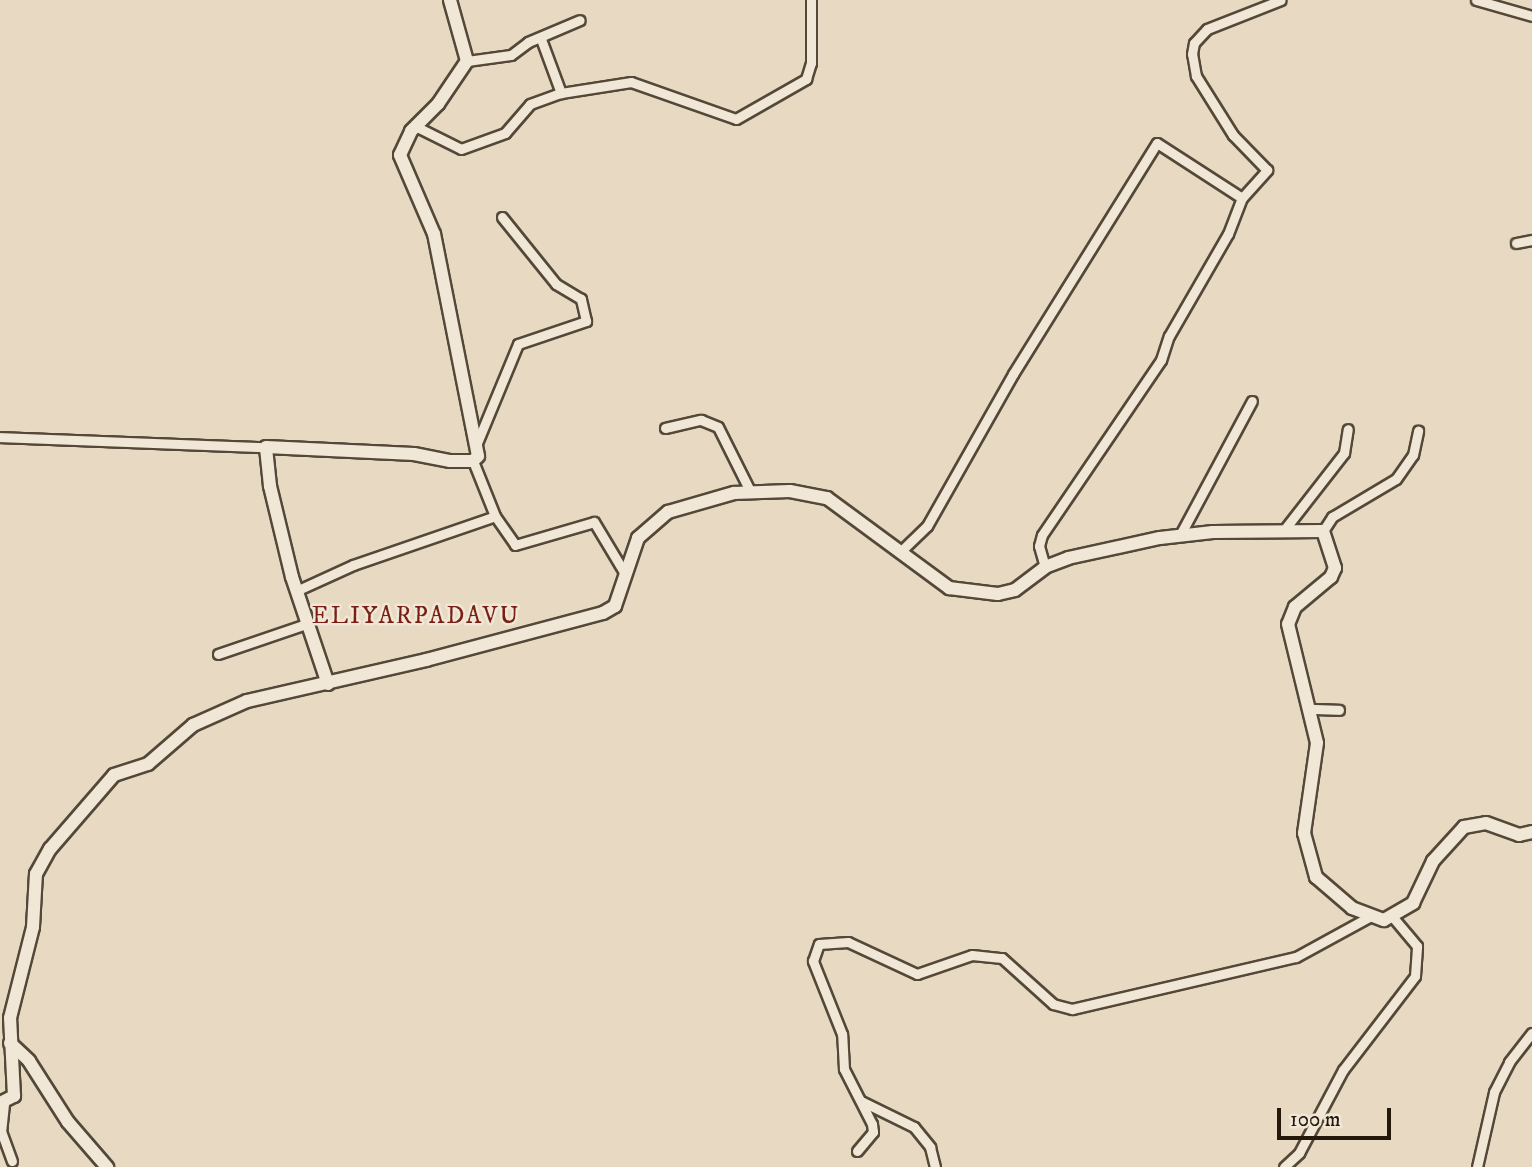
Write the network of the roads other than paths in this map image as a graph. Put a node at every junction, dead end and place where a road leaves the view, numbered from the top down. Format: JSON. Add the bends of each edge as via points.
{"nodes":[{"id":1,"x":450,"y":0,"type":"edge"},
{"id":2,"x":811,"y":0,"type":"edge"},
{"id":3,"x":1281,"y":0,"type":"edge"},
{"id":4,"x":1476,"y":0,"type":"edge"},
{"id":5,"x":1532,"y":16,"type":"edge"},
{"id":6,"x":580,"y":20,"type":"dead end"},
{"id":7,"x":541,"y":39,"type":"junction"},
{"id":8,"x":467,"y":61,"type":"junction"},
{"id":9,"x":561,"y":93,"type":"junction"},
{"id":10,"x":415,"y":126,"type":"junction"},
{"id":11,"x":1242,"y":198,"type":"junction"},
{"id":12,"x":502,"y":217,"type":"dead end"},
{"id":13,"x":1532,"y":240,"type":"edge"},
{"id":14,"x":1516,"y":243,"type":"dead end"},
{"id":15,"x":1252,"y":401,"type":"dead end"},
{"id":16,"x":665,"y":428,"type":"dead end"},
{"id":17,"x":1348,"y":429,"type":"dead end"},
{"id":18,"x":1418,"y":431,"type":"dead end"},
{"id":19,"x":0,"y":437,"type":"edge"},
{"id":20,"x":477,"y":443,"type":"junction"},
{"id":21,"x":266,"y":447,"type":"junction"},
{"id":22,"x":473,"y":461,"type":"junction"},
{"id":23,"x":750,"y":491,"type":"junction"},
{"id":24,"x":495,"y":516,"type":"junction"},
{"id":25,"x":1284,"y":530,"type":"junction"},
{"id":26,"x":1323,"y":531,"type":"junction"},
{"id":27,"x":1180,"y":535,"type":"junction"},
{"id":28,"x":900,"y":552,"type":"junction"},
{"id":29,"x":1045,"y":567,"type":"junction"},
{"id":30,"x":624,"y":572,"type":"junction"},
{"id":31,"x":296,"y":591,"type":"junction"},
{"id":32,"x":306,"y":624,"type":"junction"},
{"id":33,"x":218,"y":654,"type":"dead end"},
{"id":34,"x":328,"y":684,"type":"junction"},
{"id":35,"x":1312,"y":709,"type":"junction"},
{"id":36,"x":1339,"y":710,"type":"dead end"},
{"id":37,"x":1532,"y":832,"type":"edge"},
{"id":38,"x":1371,"y":916,"type":"junction"},
{"id":39,"x":1393,"y":917,"type":"junction"},
{"id":40,"x":1532,"y":1033,"type":"edge"},
{"id":41,"x":10,"y":1043,"type":"junction"},
{"id":42,"x":861,"y":1101,"type":"junction"},
{"id":43,"x":2,"y":1104,"type":"edge"},
{"id":44,"x":857,"y":1151,"type":"dead end"},
{"id":45,"x":12,"y":1161,"type":"dead end"},
{"id":46,"x":107,"y":1167,"type":"edge"},
{"id":47,"x":935,"y":1167,"type":"edge"},
{"id":48,"x":1284,"y":1167,"type":"edge"},
{"id":49,"x":1477,"y":1167,"type":"edge"}],
"edges":[{"from":1,"to":8,"type":"main road"},
{"from":2,"to":9,"type":"street","via":[[811,63],[806,79],[736,119],[631,82]]},
{"from":3,"to":11,"type":"street","via":[[1214,26],[1194,43],[1196,76],[1233,135],[1267,170]]},
{"from":4,"to":5,"type":"street"},
{"from":6,"to":7,"type":"street"},
{"from":7,"to":8,"type":"street","via":[[511,55]]},
{"from":7,"to":9,"type":"street"},
{"from":8,"to":10,"type":"main road","via":[[438,104]]},
{"from":9,"to":10,"type":"street","via":[[530,104],[505,133],[461,149]]},
{"from":10,"to":20,"type":"main road","via":[[400,155],[433,234]]},
{"from":11,"to":28,"type":"street","via":[[1157,143],[1013,374],[927,526]]},
{"from":11,"to":29,"type":"street","via":[[1228,234],[1169,335],[1161,360],[1042,535],[1039,546]]},
{"from":12,"to":20,"type":"street","via":[[556,284],[580,299],[586,321],[518,344]]},
{"from":13,"to":14,"type":"street"},
{"from":15,"to":27,"type":"street"},
{"from":16,"to":23,"type":"street","via":[[701,420],[719,427]]},
{"from":17,"to":25,"type":"street","via":[[1344,453]]},
{"from":18,"to":26,"type":"street","via":[[1413,455],[1396,479],[1332,517]]},
{"from":19,"to":21,"type":"street"},
{"from":20,"to":22,"type":"main road","via":[[478,456]]},
{"from":21,"to":22,"type":"main road"},
{"from":21,"to":31,"type":"main road","via":[[270,486]]},
{"from":22,"to":24,"type":"street"},
{"from":23,"to":28,"type":"main road","via":[[790,491],[827,498]]},
{"from":23,"to":30,"type":"main road","via":[[668,512],[639,538]]},
{"from":24,"to":30,"type":"street","via":[[515,545],[594,522]]},
{"from":24,"to":31,"type":"street","via":[[354,565]]},
{"from":25,"to":26,"type":"main road"},
{"from":25,"to":27,"type":"main road"},
{"from":26,"to":35,"type":"main road","via":[[1335,568],[1331,577],[1295,607],[1288,624]]},
{"from":27,"to":29,"type":"main road","via":[[1100,550]]},
{"from":28,"to":29,"type":"main road","via":[[949,588],[981,593],[1014,590]]},
{"from":30,"to":34,"type":"main road","via":[[615,606],[603,613]]},
{"from":31,"to":32,"type":"main road"},
{"from":32,"to":33,"type":"street"},
{"from":32,"to":34,"type":"main road"},
{"from":34,"to":41,"type":"main road","via":[[215,713],[148,764],[114,775],[89,800],[36,874],[33,927],[13,993]]},
{"from":35,"to":36,"type":"street"},
{"from":35,"to":38,"type":"main road","via":[[1317,743],[1304,833],[1308,850],[1316,877],[1334,896]]},
{"from":37,"to":39,"type":"main road","via":[[1519,835],[1486,823],[1464,827],[1433,860],[1413,903]]},
{"from":38,"to":39,"type":"main road"},
{"from":38,"to":42,"type":"street","via":[[1296,957],[1072,1009],[1054,1004],[1002,958],[972,955],[917,974],[848,942],[819,944],[814,952],[815,970],[842,1034],[844,1069]]},
{"from":39,"to":48,"type":"street","via":[[1417,946],[1415,976],[1343,1070],[1299,1153]]},
{"from":40,"to":49,"type":"street","via":[[1509,1062],[1494,1092]]},
{"from":41,"to":43,"type":"main road","via":[[13,1096]]},
{"from":41,"to":46,"type":"main road","via":[[29,1061],[68,1122]]},
{"from":42,"to":44,"type":"street","via":[[873,1132]]},
{"from":42,"to":47,"type":"street","via":[[914,1127],[930,1147]]},
{"from":43,"to":45,"type":"street","via":[[1,1131]]}]}
